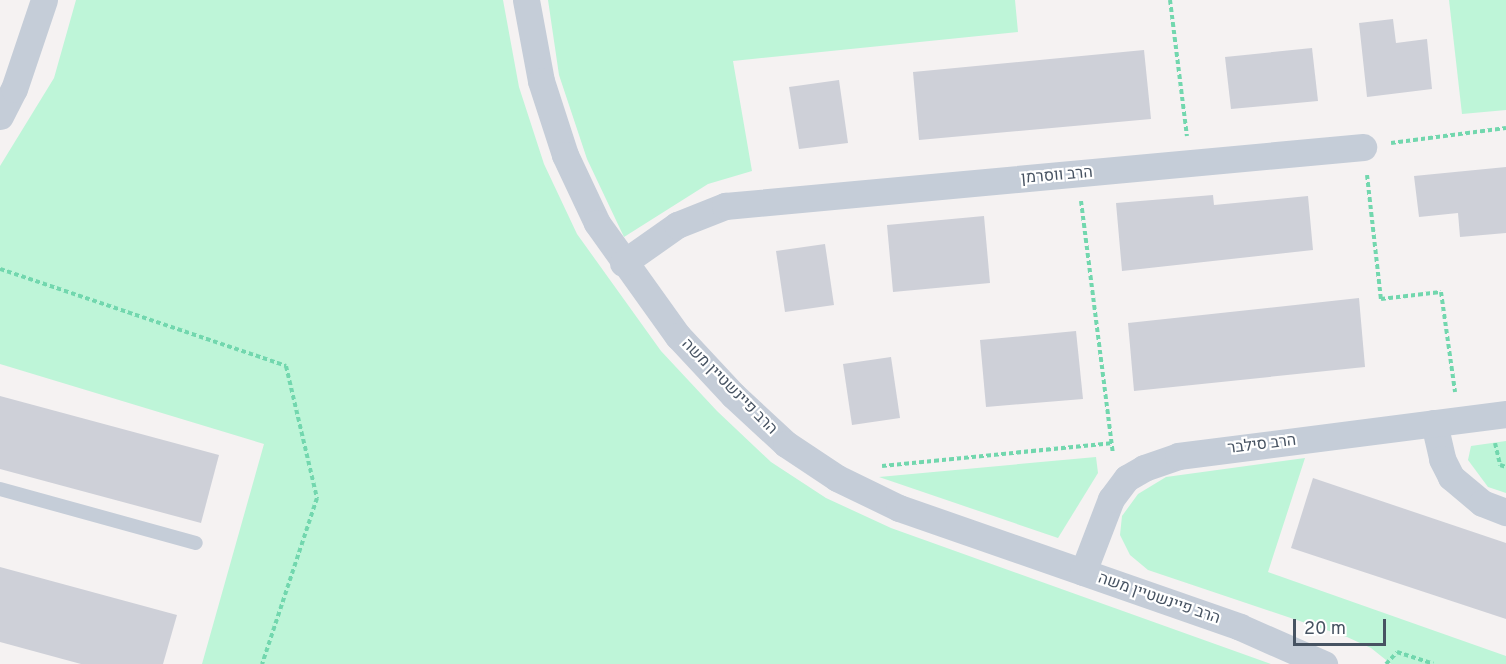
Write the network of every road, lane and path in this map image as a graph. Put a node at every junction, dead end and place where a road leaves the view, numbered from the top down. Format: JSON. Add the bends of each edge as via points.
{"nodes":[{"id":1,"x":44,"y":0,"type":"edge"},
{"id":2,"x":526,"y":0,"type":"edge"},
{"id":3,"x":1170,"y":0,"type":"edge"},
{"id":4,"x":0,"y":116,"type":"edge"},
{"id":5,"x":1506,"y":128,"type":"edge"},
{"id":6,"x":1364,"y":147,"type":"junction"},
{"id":7,"x":1191,"y":163,"type":"junction"},
{"id":8,"x":1077,"y":174,"type":"junction"},
{"id":9,"x":623,"y":263,"type":"junction"},
{"id":10,"x":0,"y":269,"type":"edge"},
{"id":11,"x":1506,"y":414,"type":"edge"},
{"id":12,"x":1447,"y":422,"type":"junction"},
{"id":13,"x":1112,"y":443,"type":"junction"},
{"id":14,"x":837,"y":478,"type":"junction"},
{"id":15,"x":0,"y":489,"type":"edge"},
{"id":16,"x":1118,"y":490,"type":"junction"},
{"id":17,"x":1506,"y":512,"type":"edge"},
{"id":18,"x":196,"y":543,"type":"dead end"},
{"id":19,"x":1083,"y":572,"type":"junction"},
{"id":20,"x":1429,"y":663,"type":"edge"},
{"id":21,"x":262,"y":664,"type":"edge"},
{"id":22,"x":1324,"y":664,"type":"edge"},
{"id":23,"x":1386,"y":664,"type":"edge"}],
"edges":[{"from":1,"to":4,"type":"street","via":[[14,89]]},
{"from":2,"to":9,"type":"street","name":"הרב פיינשטיין משה","via":[[541,81],[565,155],[597,223]]},
{"from":3,"to":7,"type":"path"},
{"from":5,"to":6,"type":"path"},
{"from":6,"to":7,"type":"street","name":"הרב ווסרמן"},
{"from":6,"to":12,"type":"path","via":[[1381,298],[1441,292]]},
{"from":7,"to":8,"type":"street","name":"הרב ווסרמן"},
{"from":8,"to":9,"type":"street","name":"הרב ווסרמן","via":[[725,206],[677,225]]},
{"from":8,"to":13,"type":"path"},
{"from":9,"to":14,"type":"street","name":"הרב פיינשטיין משה","via":[[678,336],[733,395],[786,444]]},
{"from":10,"to":21,"type":"path","via":[[286,366],[317,498]]},
{"from":11,"to":12,"type":"street","name":"הרב סילבר"},
{"from":12,"to":16,"type":"street","name":"הרב סילבר","via":[[1178,456],[1144,468],[1127,478]]},
{"from":12,"to":17,"type":"street","via":[[1442,459],[1451,477],[1482,503]]},
{"from":13,"to":14,"type":"path","via":[[858,469]]},
{"from":13,"to":16,"type":"path"},
{"from":14,"to":19,"type":"street","name":"הרב פיינשטיין משה","via":[[899,508]]},
{"from":15,"to":18,"type":"lane"},
{"from":16,"to":19,"type":"street","name":"הרב סילבר","via":[[1098,526]]},
{"from":19,"to":22,"type":"street","name":"הרב פיינשטיין משה","via":[[1240,627]]},
{"from":20,"to":23,"type":"path","via":[[1397,652]]}]}
